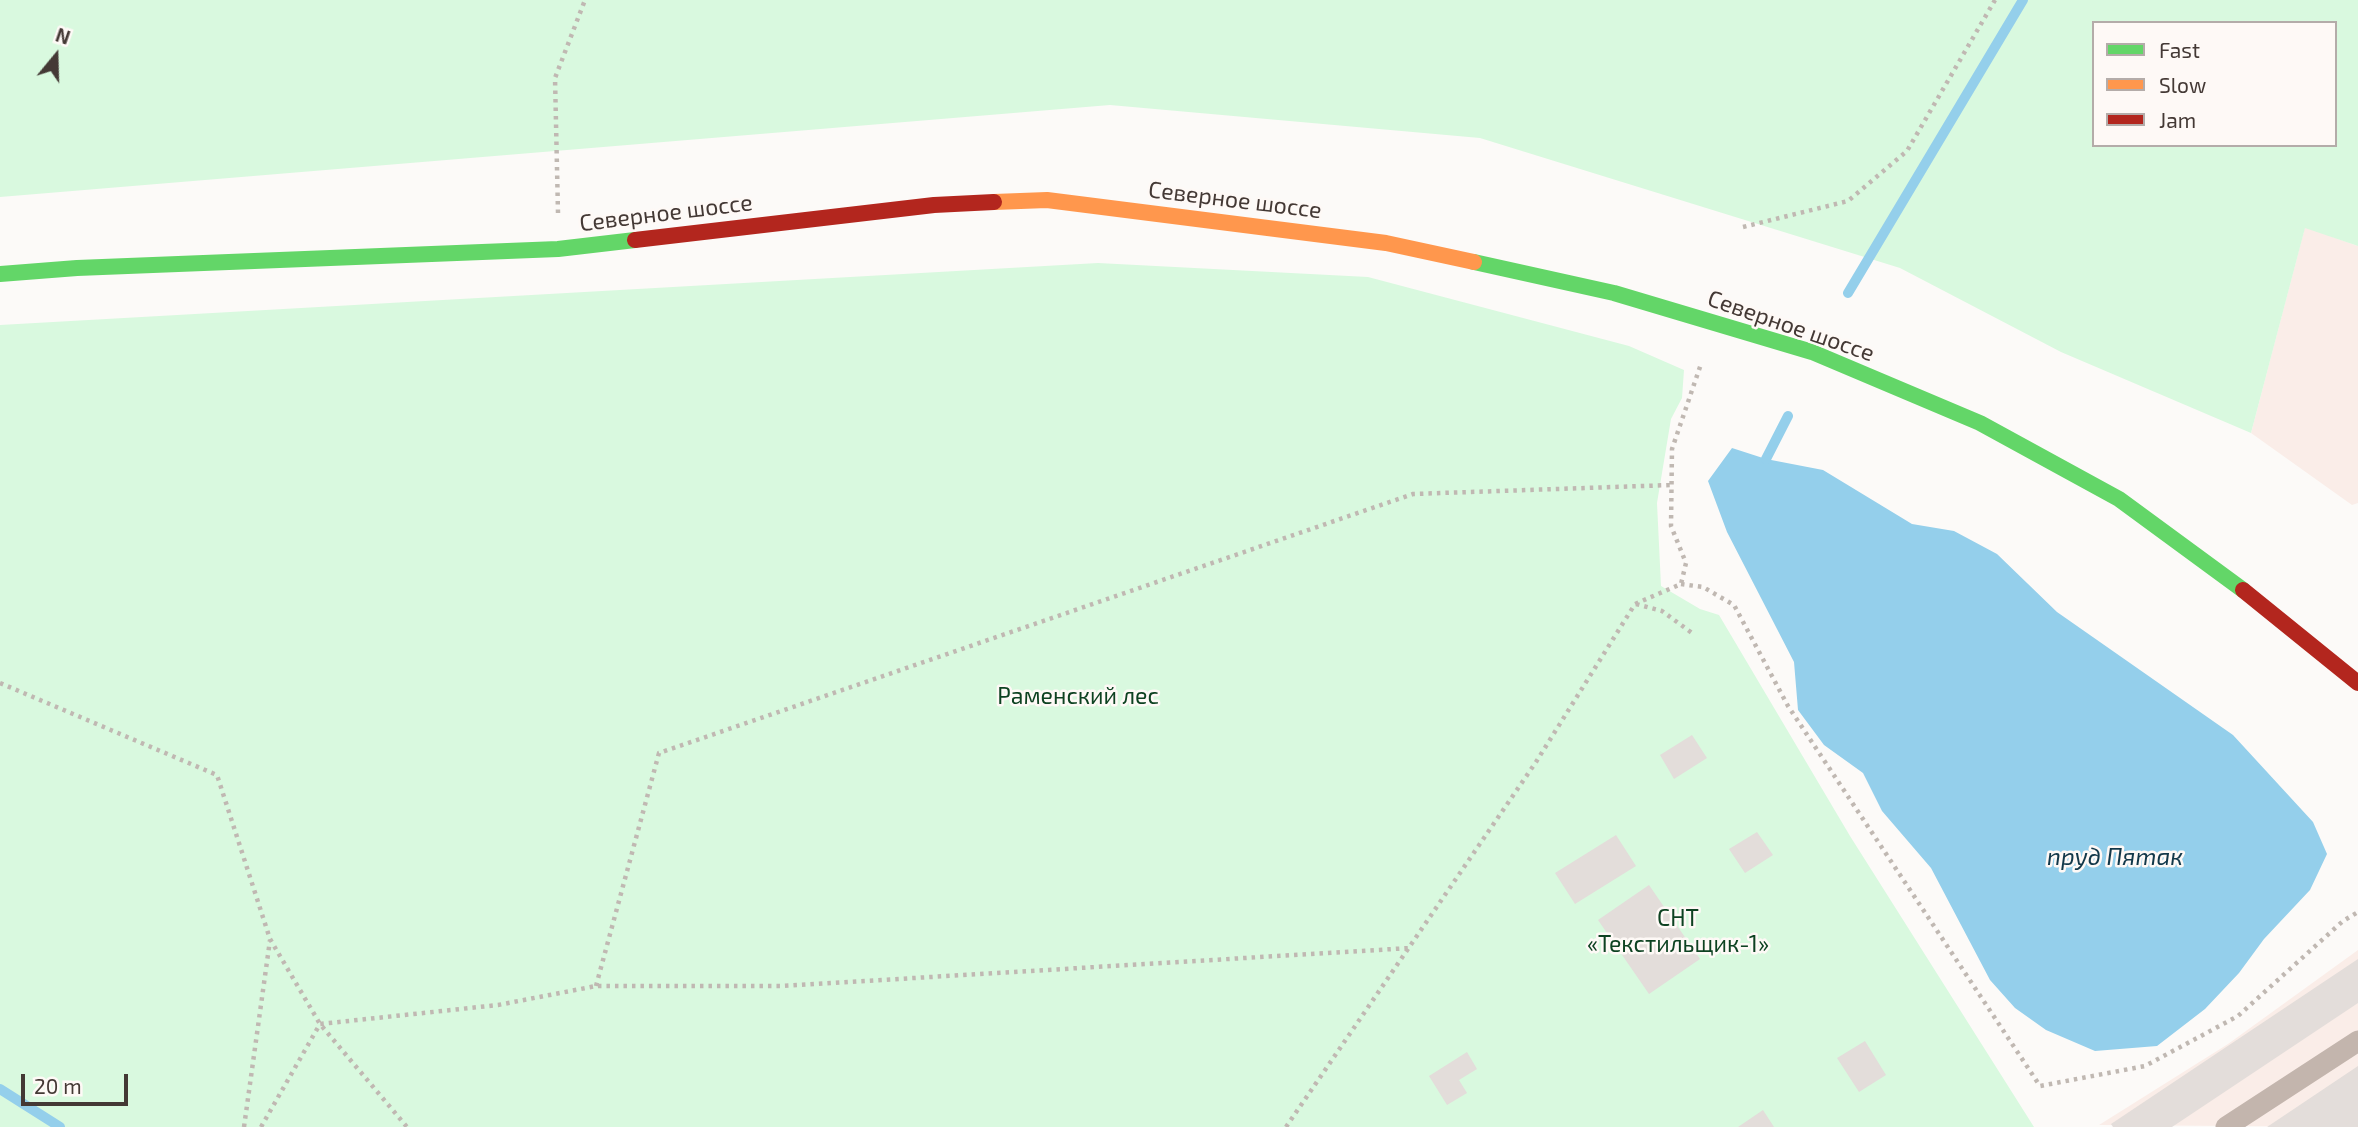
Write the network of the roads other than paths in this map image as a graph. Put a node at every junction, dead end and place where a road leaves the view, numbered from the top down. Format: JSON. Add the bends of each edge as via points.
{"nodes":[{"id":1,"x":0,"y":274,"type":"edge"},
{"id":2,"x":2358,"y":682,"type":"edge"},
{"id":3,"x":2358,"y":1041,"type":"edge"},
{"id":4,"x":2226,"y":1127,"type":"edge"}],
"edges":[{"from":1,"to":2,"type":"main road","name":"Северное шоссе","via":[[558,248],[934,205],[1047,200],[1386,243],[1614,293],[1812,352],[1980,423],[2119,499]]},
{"from":3,"to":4,"type":"lane"}]}
